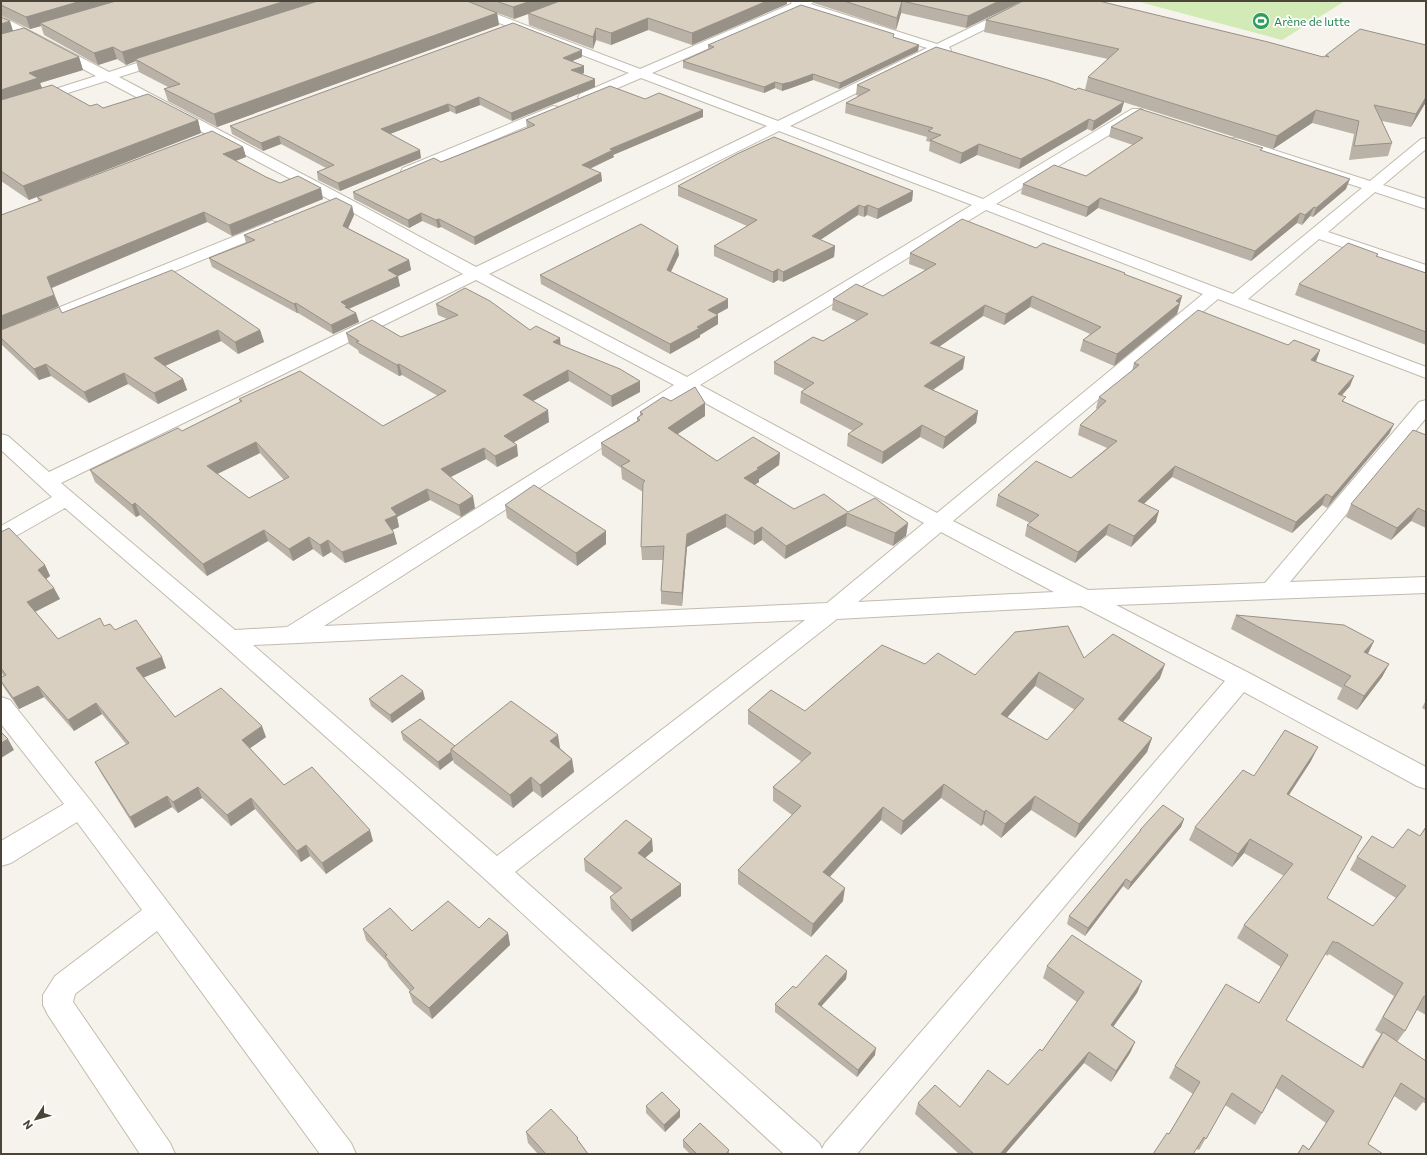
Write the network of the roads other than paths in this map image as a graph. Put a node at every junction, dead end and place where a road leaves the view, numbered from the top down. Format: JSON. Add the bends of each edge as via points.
{"nodes":[{"id":1,"x":451,"y":1,"type":"edge"},
{"id":2,"x":1034,"y":1,"type":"edge"},
{"id":3,"x":799,"y":2,"type":"edge"},
{"id":4,"x":536,"y":17,"type":"edge"},
{"id":5,"x":1,"y":20,"type":"edge"},
{"id":6,"x":514,"y":25,"type":"junction"},
{"id":7,"x":499,"y":30,"type":"edge"},
{"id":8,"x":937,"y":48,"type":"junction"},
{"id":9,"x":176,"y":54,"type":"edge"},
{"id":10,"x":960,"y":55,"type":"edge"},
{"id":11,"x":641,"y":74,"type":"junction"},
{"id":12,"x":109,"y":76,"type":"junction"},
{"id":13,"x":1,"y":110,"type":"edge"},
{"id":14,"x":1137,"y":111,"type":"edge"},
{"id":15,"x":778,"y":126,"type":"junction"},
{"id":16,"x":1221,"y":138,"type":"edge"},
{"id":17,"x":1426,"y":142,"type":"edge"},
{"id":18,"x":398,"y":175,"type":"edge"},
{"id":19,"x":1373,"y":186,"type":"junction"},
{"id":20,"x":1426,"y":204,"type":"edge"},
{"id":21,"x":984,"y":205,"type":"junction"},
{"id":22,"x":288,"y":220,"type":"edge"},
{"id":23,"x":1316,"y":233,"type":"junction"},
{"id":24,"x":1426,"y":270,"type":"edge"},
{"id":25,"x":476,"y":274,"type":"junction"},
{"id":26,"x":1216,"y":292,"type":"junction"},
{"id":27,"x":1236,"y":300,"type":"junction"},
{"id":28,"x":1,"y":337,"type":"edge"},
{"id":29,"x":1426,"y":373,"type":"edge"},
{"id":30,"x":687,"y":385,"type":"junction"},
{"id":31,"x":1426,"y":406,"type":"edge"},
{"id":32,"x":1,"y":440,"type":"edge"},
{"id":33,"x":48,"y":480,"type":"junction"},
{"id":34,"x":66,"y":498,"type":"junction"},
{"id":35,"x":940,"y":523,"type":"junction"},
{"id":36,"x":1,"y":534,"type":"edge"},
{"id":37,"x":1426,"y":585,"type":"edge"},
{"id":38,"x":1271,"y":591,"type":"junction"},
{"id":39,"x":1084,"y":598,"type":"junction"},
{"id":40,"x":832,"y":611,"type":"junction"},
{"id":41,"x":293,"y":635,"type":"junction"},
{"id":42,"x":230,"y":638,"type":"junction"},
{"id":43,"x":1241,"y":679,"type":"junction"},
{"id":44,"x":1,"y":706,"type":"edge"},
{"id":45,"x":1426,"y":779,"type":"edge"},
{"id":46,"x":81,"y":807,"type":"junction"},
{"id":47,"x":1,"y":855,"type":"edge"},
{"id":48,"x":496,"y":872,"type":"junction"},
{"id":49,"x":160,"y":913,"type":"junction"},
{"id":50,"x":159,"y":1154,"type":"edge"},
{"id":51,"x":340,"y":1154,"type":"edge"},
{"id":52,"x":808,"y":1154,"type":"edge"},
{"id":53,"x":836,"y":1154,"type":"edge"}],
"edges":[{"from":1,"to":6,"type":"street"},
{"from":2,"to":8,"type":"street"},
{"from":3,"to":8,"type":"street"},
{"from":3,"to":11,"type":"street"},
{"from":4,"to":6,"type":"street"},
{"from":5,"to":12,"type":"street"},
{"from":6,"to":7,"type":"street"},
{"from":6,"to":11,"type":"street"},
{"from":8,"to":10,"type":"street"},
{"from":8,"to":15,"type":"street"},
{"from":9,"to":12,"type":"street"},
{"from":11,"to":15,"type":"street"},
{"from":11,"to":18,"type":"street"},
{"from":12,"to":13,"type":"street"},
{"from":12,"to":25,"type":"street"},
{"from":14,"to":21,"type":"street"},
{"from":15,"to":21,"type":"street"},
{"from":15,"to":25,"type":"street"},
{"from":16,"to":19,"type":"street"},
{"from":17,"to":19,"type":"street"},
{"from":19,"to":20,"type":"street"},
{"from":19,"to":23,"type":"street"},
{"from":21,"to":26,"type":"street"},
{"from":21,"to":30,"type":"street"},
{"from":22,"to":28,"type":"street"},
{"from":23,"to":24,"type":"street"},
{"from":23,"to":27,"type":"street"},
{"from":25,"to":30,"type":"street"},
{"from":25,"to":33,"type":"street"},
{"from":26,"to":27,"type":"street"},
{"from":26,"to":35,"type":"street"},
{"from":27,"to":29,"type":"street"},
{"from":30,"to":35,"type":"street"},
{"from":30,"to":41,"type":"street"},
{"from":31,"to":38,"type":"street"},
{"from":32,"to":33,"type":"street"},
{"from":33,"to":34,"type":"street"},
{"from":34,"to":36,"type":"street"},
{"from":34,"to":42,"type":"street"},
{"from":35,"to":39,"type":"street"},
{"from":35,"to":40,"type":"street"},
{"from":37,"to":38,"type":"street"},
{"from":38,"to":39,"type":"street"},
{"from":39,"to":40,"type":"street"},
{"from":39,"to":43,"type":"street"},
{"from":40,"to":41,"type":"street"},
{"from":40,"to":48,"type":"street"},
{"from":41,"to":42,"type":"street"},
{"from":42,"to":48,"type":"street"},
{"from":43,"to":45,"type":"street"},
{"from":43,"to":53,"type":"street"},
{"from":44,"to":46,"type":"street"},
{"from":46,"to":47,"type":"street"},
{"from":46,"to":49,"type":"street"},
{"from":48,"to":52,"type":"street"},
{"from":49,"to":50,"type":"street","via":[[65,985],[58,995],[58,1005]]},
{"from":49,"to":51,"type":"street"}]}
